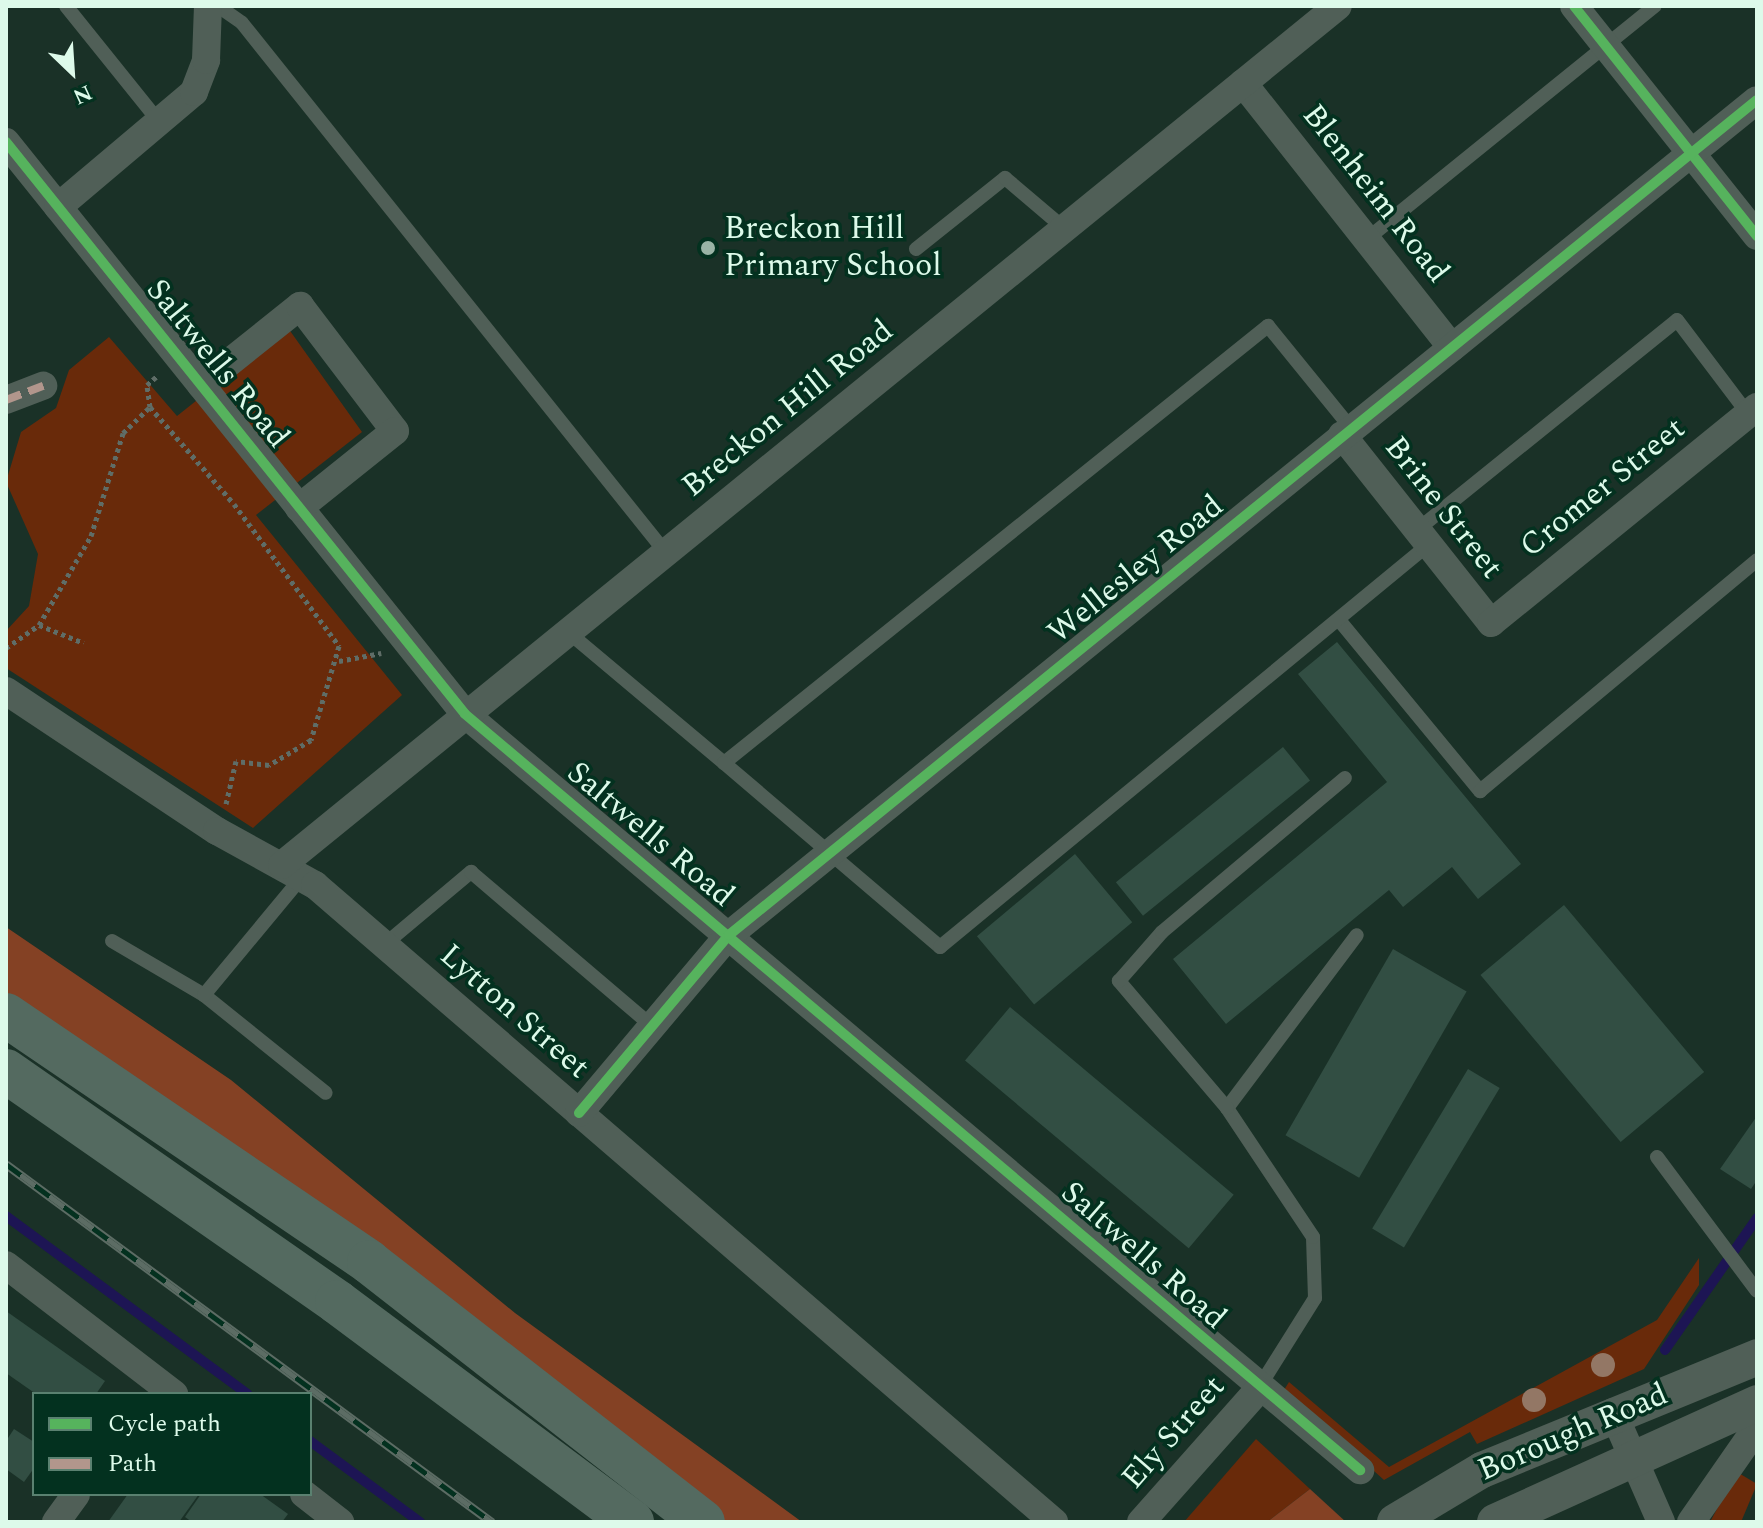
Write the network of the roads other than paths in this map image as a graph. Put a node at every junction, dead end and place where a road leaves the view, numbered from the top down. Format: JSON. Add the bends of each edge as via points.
{"nodes":[{"id":1,"x":66,"y":6,"type":"edge"},
{"id":2,"x":208,"y":6,"type":"edge"},
{"id":3,"x":218,"y":6,"type":"edge"},
{"id":4,"x":1338,"y":6,"type":"edge"},
{"id":5,"x":1574,"y":6,"type":"edge"},
{"id":6,"x":1655,"y":6,"type":"edge"},
{"id":7,"x":1605,"y":46,"type":"junction"},
{"id":8,"x":1243,"y":83,"type":"junction"},
{"id":9,"x":1757,"y":100,"type":"edge"},
{"id":10,"x":162,"y":126,"type":"junction"},
{"id":11,"x":6,"y":142,"type":"edge"},
{"id":12,"x":1691,"y":153,"type":"junction"},
{"id":13,"x":58,"y":207,"type":"junction"},
{"id":14,"x":1064,"y":228,"type":"junction"},
{"id":15,"x":1757,"y":236,"type":"edge"},
{"id":16,"x":1367,"y":239,"type":"junction"},
{"id":17,"x":916,"y":249,"type":"dead end"},
{"id":18,"x":1452,"y":348,"type":"junction"},
{"id":19,"x":201,"y":385,"type":"junction"},
{"id":20,"x":43,"y":386,"type":"dead end"},
{"id":21,"x":6,"y":400,"type":"edge"},
{"id":22,"x":1753,"y":410,"type":"edge"},
{"id":23,"x":1347,"y":432,"type":"junction"},
{"id":24,"x":299,"y":508,"type":"junction"},
{"id":25,"x":1423,"y":538,"type":"junction"},
{"id":26,"x":666,"y":553,"type":"junction"},
{"id":27,"x":1757,"y":560,"type":"edge"},
{"id":28,"x":1339,"y":620,"type":"junction"},
{"id":29,"x":1491,"y":623,"type":"joint"},
{"id":30,"x":568,"y":632,"type":"junction"},
{"id":31,"x":6,"y":691,"type":"edge"},
{"id":32,"x":465,"y":714,"type":"junction"},
{"id":33,"x":724,"y":763,"type":"junction"},
{"id":34,"x":1345,"y":778,"type":"dead end"},
{"id":35,"x":831,"y":853,"type":"junction"},
{"id":36,"x":292,"y":871,"type":"junction"},
{"id":37,"x":729,"y":935,"type":"junction"},
{"id":38,"x":1357,"y":935,"type":"dead end"},
{"id":39,"x":112,"y":941,"type":"dead end"},
{"id":40,"x":384,"y":945,"type":"junction"},
{"id":41,"x":204,"y":995,"type":"junction"},
{"id":42,"x":6,"y":1015,"type":"edge"},
{"id":43,"x":653,"y":1027,"type":"junction"},
{"id":44,"x":6,"y":1071,"type":"edge"},
{"id":45,"x":326,"y":1093,"type":"dead end"},
{"id":46,"x":1227,"y":1108,"type":"junction"},
{"id":47,"x":579,"y":1113,"type":"junction"},
{"id":48,"x":1657,"y":1157,"type":"dead end"},
{"id":49,"x":6,"y":1265,"type":"edge"},
{"id":50,"x":1757,"y":1291,"type":"edge"},
{"id":51,"x":1757,"y":1357,"type":"edge"},
{"id":52,"x":158,"y":1389,"type":"edge"},
{"id":53,"x":1258,"y":1390,"type":"junction"},
{"id":54,"x":1757,"y":1403,"type":"edge"},
{"id":55,"x":1613,"y":1412,"type":"junction"},
{"id":56,"x":1757,"y":1427,"type":"edge"},
{"id":57,"x":1633,"y":1457,"type":"junction"},
{"id":58,"x":1360,"y":1470,"type":"dead end"},
{"id":59,"x":75,"y":1496,"type":"edge"},
{"id":60,"x":1502,"y":1518,"type":"edge"},
{"id":61,"x":56,"y":1522,"type":"edge"},
{"id":62,"x":632,"y":1522,"type":"edge"},
{"id":63,"x":703,"y":1522,"type":"edge"},
{"id":64,"x":1054,"y":1522,"type":"edge"},
{"id":65,"x":1141,"y":1522,"type":"edge"},
{"id":66,"x":1395,"y":1522,"type":"edge"},
{"id":67,"x":1661,"y":1522,"type":"edge"},
{"id":68,"x":1691,"y":1522,"type":"edge"}],
"edges":[{"from":1,"to":10,"type":"lane"},
{"from":2,"to":10,"type":"street","via":[[198,81]]},
{"from":3,"to":26,"type":"lane","via":[[242,23]]},
{"from":4,"to":8,"type":"street","name":"Breckon Hill Road"},
{"from":5,"to":7,"type":"street"},
{"from":6,"to":7,"type":"lane"},
{"from":7,"to":12,"type":"street"},
{"from":7,"to":16,"type":"lane"},
{"from":8,"to":14,"type":"street","name":"Breckon Hill Road"},
{"from":8,"to":16,"type":"street","name":"Blenheim Road"},
{"from":9,"to":12,"type":"street","name":"Wellesley Road"},
{"from":10,"to":13,"type":"street"},
{"from":11,"to":13,"type":"street","name":"Saltwells Road"},
{"from":12,"to":15,"type":"street"},
{"from":12,"to":18,"type":"street","name":"Wellesley Road"},
{"from":13,"to":19,"type":"street","name":"Saltwells Road"},
{"from":14,"to":17,"type":"lane","via":[[1005,178]]},
{"from":14,"to":26,"type":"street","name":"Breckon Hill Road"},
{"from":16,"to":18,"type":"street","name":"Blenheim Road"},
{"from":18,"to":23,"type":"street","name":"Wellesley Road"},
{"from":19,"to":24,"type":"street","name":"Saltwells Road"},
{"from":19,"to":24,"type":"street","via":[[300,306],[395,431]]},
{"from":20,"to":21,"type":"street"},
{"from":22,"to":25,"type":"lane","via":[[1677,320]]},
{"from":22,"to":29,"type":"street","name":"Cromer Street"},
{"from":23,"to":25,"type":"street","name":"Brine Street"},
{"from":23,"to":33,"type":"lane","via":[[1268,326]]},
{"from":23,"to":35,"type":"street","name":"Wellesley Road"},
{"from":24,"to":32,"type":"street","name":"Saltwells Road"},
{"from":25,"to":28,"type":"lane"},
{"from":25,"to":29,"type":"street","name":"Brine Street"},
{"from":26,"to":30,"type":"street","name":"Breckon Hill Road"},
{"from":27,"to":28,"type":"lane","via":[[1480,791]]},
{"from":28,"to":35,"type":"lane","via":[[940,947]]},
{"from":30,"to":32,"type":"street","name":"Breckon Hill Road"},
{"from":30,"to":33,"type":"lane"},
{"from":31,"to":36,"type":"street","name":"Lytton Street","via":[[217,831]]},
{"from":32,"to":36,"type":"street","name":"Breckon Hill Road"},
{"from":32,"to":37,"type":"street","name":"Saltwells Road"},
{"from":33,"to":35,"type":"lane"},
{"from":34,"to":46,"type":"lane","via":[[1162,932],[1119,981]]},
{"from":35,"to":37,"type":"street","name":"Wellesley Road"},
{"from":36,"to":40,"type":"street","name":"Lytton Street"},
{"from":36,"to":41,"type":"lane"},
{"from":37,"to":43,"type":"street","name":"Wellesley Road"},
{"from":37,"to":53,"type":"street","name":"Saltwells Road"},
{"from":38,"to":46,"type":"lane"},
{"from":39,"to":41,"type":"lane"},
{"from":40,"to":43,"type":"lane","via":[[471,872]]},
{"from":40,"to":47,"type":"street","name":"Lytton Street"},
{"from":41,"to":45,"type":"lane"},
{"from":42,"to":63,"type":"highway","via":[[369,1262]]},
{"from":43,"to":47,"type":"street","name":"Wellesley Road"},
{"from":44,"to":62,"type":"highway","via":[[337,1302]]},
{"from":46,"to":53,"type":"lane","via":[[1313,1237],[1319,1259],[1308,1317]]},
{"from":47,"to":64,"type":"street","name":"Lytton Street"},
{"from":48,"to":50,"type":"lane"},
{"from":49,"to":52,"type":"street"},
{"from":51,"to":55,"type":"street","name":"Borough Road"},
{"from":53,"to":58,"type":"street","name":"Saltwells Road"},
{"from":53,"to":65,"type":"street","name":"Ely Street"},
{"from":54,"to":57,"type":"street","name":"Borough Road"},
{"from":55,"to":57,"type":"street"},
{"from":55,"to":66,"type":"street","name":"Borough Road","bridge":true,"via":[[1482,1470]]},
{"from":56,"to":68,"type":"street"},
{"from":57,"to":60,"type":"street","name":"Borough Road"},
{"from":57,"to":67,"type":"street"},
{"from":59,"to":61,"type":"street"}]}
